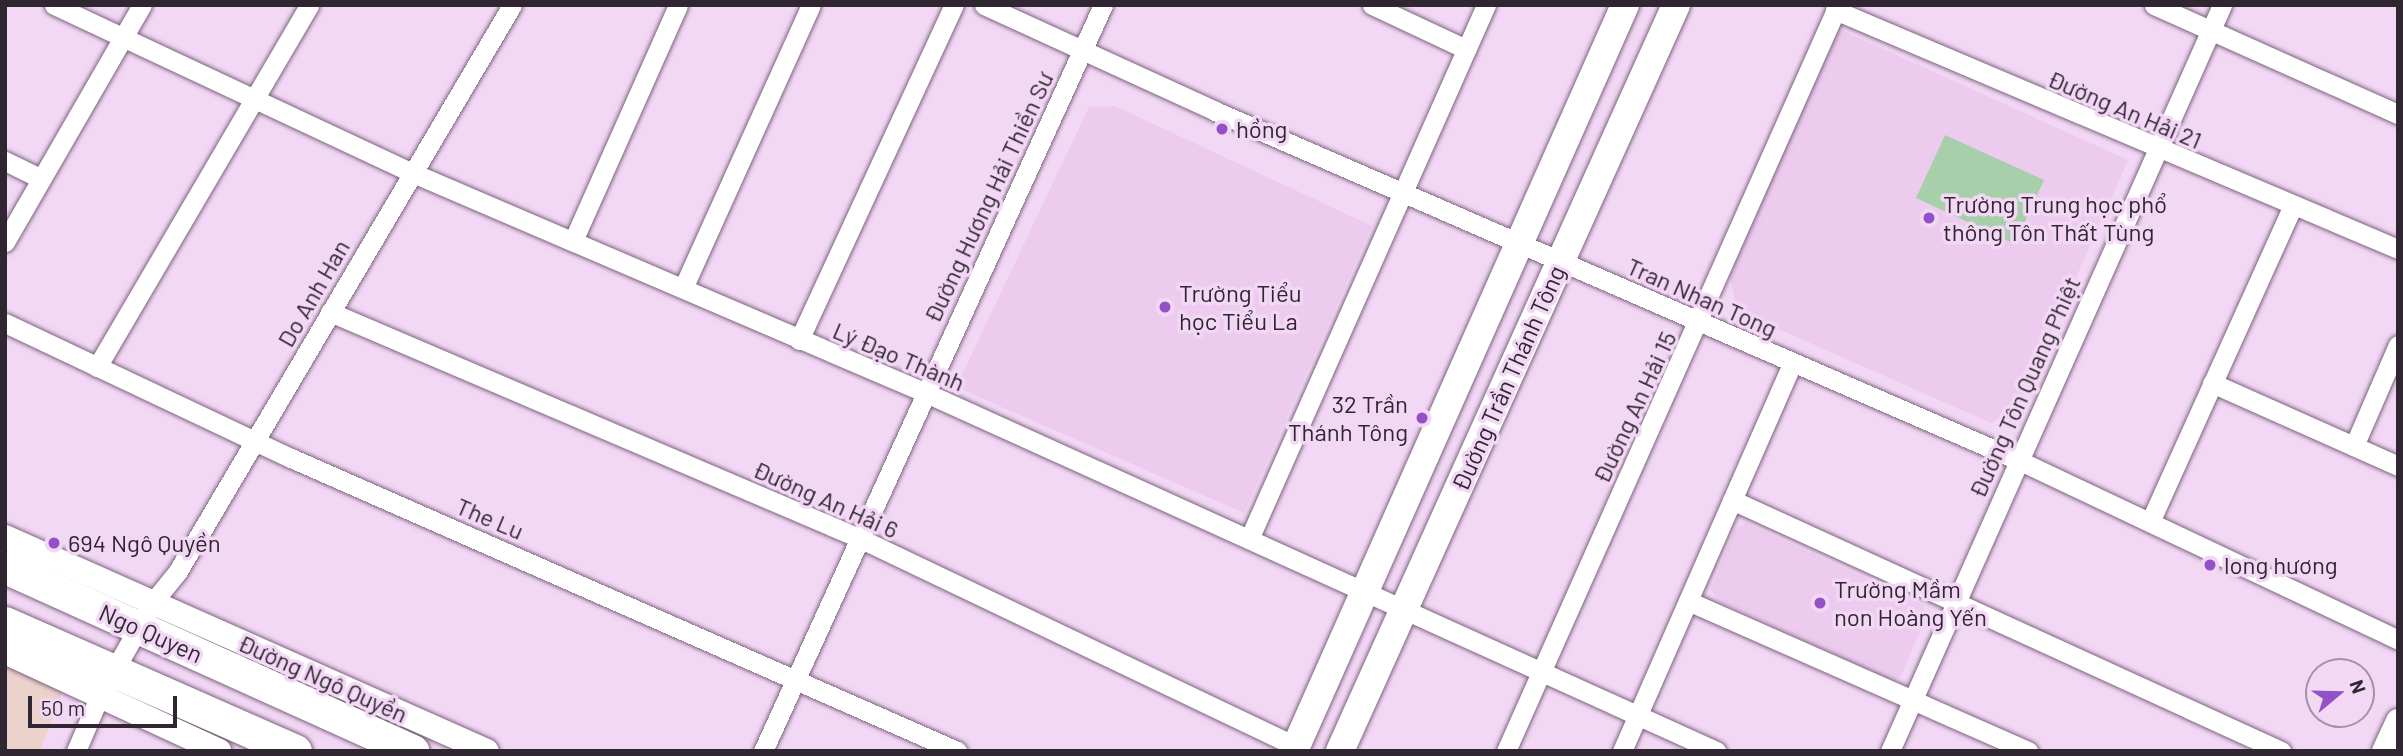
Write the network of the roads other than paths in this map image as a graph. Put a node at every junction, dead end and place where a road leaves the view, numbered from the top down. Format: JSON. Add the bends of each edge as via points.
{"nodes":[{"id":1,"x":54,"y":5,"type":"edge"},
{"id":2,"x":142,"y":5,"type":"edge"},
{"id":3,"x":309,"y":5,"type":"edge"},
{"id":4,"x":512,"y":5,"type":"edge"},
{"id":5,"x":678,"y":5,"type":"edge"},
{"id":6,"x":811,"y":5,"type":"edge"},
{"id":7,"x":954,"y":5,"type":"edge"},
{"id":8,"x":984,"y":5,"type":"edge"},
{"id":9,"x":1103,"y":5,"type":"edge"},
{"id":10,"x":1372,"y":5,"type":"edge"},
{"id":11,"x":1486,"y":5,"type":"edge"},
{"id":12,"x":1625,"y":5,"type":"edge"},
{"id":13,"x":1676,"y":5,"type":"edge"},
{"id":14,"x":2154,"y":5,"type":"edge"},
{"id":15,"x":2222,"y":5,"type":"edge"},
{"id":16,"x":1837,"y":8,"type":"edge"},
{"id":17,"x":2212,"y":30,"type":"junction"},
{"id":18,"x":122,"y":38,"type":"junction"},
{"id":19,"x":1466,"y":49,"type":"junction"},
{"id":20,"x":1084,"y":51,"type":"junction"},
{"id":21,"x":255,"y":98,"type":"junction"},
{"id":22,"x":2398,"y":114,"type":"edge"},
{"id":23,"x":2158,"y":150,"type":"junction"},
{"id":24,"x":5,"y":161,"type":"edge"},
{"id":25,"x":413,"y":173,"type":"junction"},
{"id":26,"x":40,"y":178,"type":"junction"},
{"id":27,"x":1403,"y":194,"type":"junction"},
{"id":28,"x":2293,"y":206,"type":"junction"},
{"id":29,"x":573,"y":241,"type":"junction"},
{"id":30,"x":5,"y":242,"type":"edge"},
{"id":31,"x":1520,"y":244,"type":"junction"},
{"id":32,"x":2398,"y":249,"type":"edge"},
{"id":33,"x":1560,"y":262,"type":"junction"},
{"id":34,"x":684,"y":286,"type":"junction"},
{"id":35,"x":330,"y":312,"type":"junction"},
{"id":36,"x":1699,"y":322,"type":"junction"},
{"id":37,"x":5,"y":323,"type":"edge"},
{"id":38,"x":799,"y":340,"type":"junction"},
{"id":39,"x":2398,"y":345,"type":"edge"},
{"id":40,"x":1792,"y":363,"type":"junction"},
{"id":41,"x":97,"y":367,"type":"junction"},
{"id":42,"x":2212,"y":383,"type":"junction"},
{"id":43,"x":924,"y":392,"type":"junction"},
{"id":44,"x":255,"y":442,"type":"junction"},
{"id":45,"x":2354,"y":446,"type":"junction"},
{"id":46,"x":2018,"y":460,"type":"junction"},
{"id":47,"x":2398,"y":466,"type":"edge"},
{"id":48,"x":1732,"y":500,"type":"junction"},
{"id":49,"x":2150,"y":522,"type":"junction"},
{"id":50,"x":5,"y":537,"type":"edge"},
{"id":51,"x":1250,"y":537,"type":"junction"},
{"id":52,"x":859,"y":538,"type":"junction"},
{"id":53,"x":5,"y":567,"type":"edge"},
{"id":54,"x":1364,"y":590,"type":"junction"},
{"id":55,"x":1688,"y":601,"type":"junction"},
{"id":56,"x":1957,"y":601,"type":"junction"},
{"id":57,"x":1404,"y":606,"type":"junction"},
{"id":58,"x":146,"y":615,"type":"junction"},
{"id":59,"x":5,"y":623,"type":"edge"},
{"id":60,"x":2398,"y":640,"type":"edge"},
{"id":61,"x":5,"y":652,"type":"edge"},
{"id":62,"x":1540,"y":669,"type":"junction"},
{"id":63,"x":797,"y":677,"type":"junction"},
{"id":64,"x":106,"y":684,"type":"junction"},
{"id":65,"x":1913,"y":699,"type":"junction"},
{"id":66,"x":1638,"y":717,"type":"junction"},
{"id":67,"x":2398,"y":721,"type":"edge"},
{"id":68,"x":1295,"y":749,"type":"edge"},
{"id":69,"x":76,"y":751,"type":"edge"},
{"id":70,"x":219,"y":751,"type":"edge"},
{"id":71,"x":295,"y":751,"type":"edge"},
{"id":72,"x":412,"y":751,"type":"edge"},
{"id":73,"x":487,"y":751,"type":"edge"},
{"id":74,"x":763,"y":751,"type":"edge"},
{"id":75,"x":957,"y":751,"type":"edge"},
{"id":76,"x":1340,"y":751,"type":"edge"},
{"id":77,"x":1506,"y":751,"type":"edge"},
{"id":78,"x":1622,"y":751,"type":"edge"},
{"id":79,"x":1716,"y":751,"type":"edge"},
{"id":80,"x":1890,"y":751,"type":"edge"},
{"id":81,"x":2028,"y":751,"type":"edge"},
{"id":82,"x":2280,"y":751,"type":"edge"},
{"id":83,"x":2384,"y":751,"type":"edge"}],
"edges":[{"from":1,"to":18,"type":"street","name":"Lý Đạo Thành"},
{"from":2,"to":18,"type":"street"},
{"from":3,"to":21,"type":"street"},
{"from":4,"to":25,"type":"street","name":"Do Anh Han"},
{"from":5,"to":29,"type":"street"},
{"from":6,"to":34,"type":"street"},
{"from":7,"to":38,"type":"street"},
{"from":8,"to":20,"type":"street","name":"Tran Nhan Tong"},
{"from":9,"to":20,"type":"street","name":"Đường Hương Hải Thiền Sư"},
{"from":10,"to":19,"type":"street"},
{"from":11,"to":19,"type":"street"},
{"from":12,"to":31,"type":"main road","name":"Đường Trần Thánh Tông"},
{"from":13,"to":33,"type":"main road","name":"Đường Trần Thánh Tông"},
{"from":14,"to":17,"type":"street"},
{"from":15,"to":17,"type":"street","name":"Đường Tôn Quang Phiệt"},
{"from":16,"to":23,"type":"street","name":"Đường An Hải 21"},
{"from":16,"to":36,"type":"street","name":"Đường An Hải 15"},
{"from":17,"to":22,"type":"street"},
{"from":17,"to":23,"type":"street","name":"Đường Tôn Quang Phiệt"},
{"from":18,"to":21,"type":"street","name":"Lý Đạo Thành"},
{"from":18,"to":26,"type":"street"},
{"from":19,"to":27,"type":"street"},
{"from":20,"to":27,"type":"street","name":"Tran Nhan Tong"},
{"from":20,"to":43,"type":"street","name":"Đường Hương Hải Thiền Sư"},
{"from":21,"to":25,"type":"street","name":"Lý Đạo Thành"},
{"from":21,"to":41,"type":"street"},
{"from":23,"to":28,"type":"street","name":"Đường An Hải 21"},
{"from":23,"to":46,"type":"street","name":"Đường Tôn Quang Phiệt"},
{"from":24,"to":26,"type":"street"},
{"from":25,"to":29,"type":"street","name":"Lý Đạo Thành"},
{"from":25,"to":35,"type":"street","name":"Do Anh Han"},
{"from":26,"to":30,"type":"street"},
{"from":27,"to":31,"type":"street","name":"Tran Nhan Tong"},
{"from":27,"to":51,"type":"street"},
{"from":28,"to":32,"type":"street","name":"Đường An Hải 21"},
{"from":28,"to":42,"type":"street"},
{"from":29,"to":34,"type":"street","name":"Lý Đạo Thành"},
{"from":31,"to":33,"type":"street","name":"Tran Nhan Tong"},
{"from":31,"to":54,"type":"main road","name":"Đường Trần Thánh Tông"},
{"from":33,"to":36,"type":"street","name":"Tran Nhan Tong"},
{"from":33,"to":57,"type":"main road","name":"Đường Trần Thánh Tông"},
{"from":34,"to":38,"type":"street","name":"Lý Đạo Thành"},
{"from":35,"to":44,"type":"street","name":"Do Anh Han"},
{"from":35,"to":52,"type":"street","name":"Đường An Hải 6"},
{"from":36,"to":40,"type":"street","name":"Tran Nhan Tong"},
{"from":36,"to":62,"type":"street","name":"Đường An Hải 15"},
{"from":37,"to":41,"type":"street","name":"The Lu"},
{"from":38,"to":43,"type":"street","name":"Lý Đạo Thành"},
{"from":39,"to":45,"type":"street"},
{"from":40,"to":46,"type":"street","name":"Tran Nhan Tong"},
{"from":40,"to":48,"type":"street"},
{"from":41,"to":44,"type":"street","name":"The Lu"},
{"from":42,"to":45,"type":"street"},
{"from":42,"to":49,"type":"street"},
{"from":43,"to":51,"type":"street","name":"Lý Đạo Thành"},
{"from":43,"to":52,"type":"street","name":"Đường Hương Hải Thiền Sư"},
{"from":44,"to":58,"type":"street","name":"Do Anh Han","via":[[178,571]]},
{"from":44,"to":63,"type":"street","name":"The Lu"},
{"from":45,"to":47,"type":"street"},
{"from":46,"to":49,"type":"street","name":"Tran Nhan Tong"},
{"from":46,"to":56,"type":"street","name":"Đường Tôn Quang Phiệt"},
{"from":48,"to":55,"type":"street"},
{"from":48,"to":56,"type":"street"},
{"from":49,"to":60,"type":"street","name":"Tran Nhan Tong"},
{"from":50,"to":58,"type":"street","name":"Đường Ngô Quyền"},
{"from":51,"to":54,"type":"street","name":"Lý Đạo Thành"},
{"from":52,"to":63,"type":"street","name":"Đường Hương Hải Thiền Sư"},
{"from":52,"to":68,"type":"street","name":"Đường An Hải 6"},
{"from":53,"to":58,"type":"highway","name":"Ngo Quyen"},
{"from":54,"to":57,"type":"street","name":"Lý Đạo Thành"},
{"from":54,"to":68,"type":"main road","name":"Đường Trần Thánh Tông"},
{"from":55,"to":65,"type":"street"},
{"from":55,"to":66,"type":"street"},
{"from":56,"to":65,"type":"street","name":"Đường Tôn Quang Phiệt"},
{"from":56,"to":82,"type":"street"},
{"from":57,"to":62,"type":"street","name":"Lý Đạo Thành"},
{"from":57,"to":76,"type":"main road","name":"Đường Trần Thánh Tông"},
{"from":58,"to":64,"type":"street","name":"Do Anh Han"},
{"from":58,"to":72,"type":"highway","name":"Ngo Quyen"},
{"from":58,"to":73,"type":"street","name":"Đường Ngô Quyền"},
{"from":59,"to":64,"type":"highway","name":"Ngo Quyen"},
{"from":61,"to":64,"type":"street"},
{"from":62,"to":66,"type":"street","name":"Lý Đạo Thành"},
{"from":62,"to":77,"type":"street","name":"Đường An Hải 15"},
{"from":63,"to":74,"type":"street","name":"Đường Hương Hải Thiền Sư"},
{"from":63,"to":75,"type":"street","name":"The Lu"},
{"from":64,"to":69,"type":"street","name":"Do Anh Han"},
{"from":64,"to":70,"type":"street"},
{"from":64,"to":71,"type":"highway","name":"Ngo Quyen"},
{"from":65,"to":80,"type":"street","name":"Đường Tôn Quang Phiệt"},
{"from":65,"to":81,"type":"street"},
{"from":66,"to":78,"type":"street"},
{"from":66,"to":79,"type":"street","name":"Lý Đạo Thành"},
{"from":67,"to":83,"type":"street"}]}
